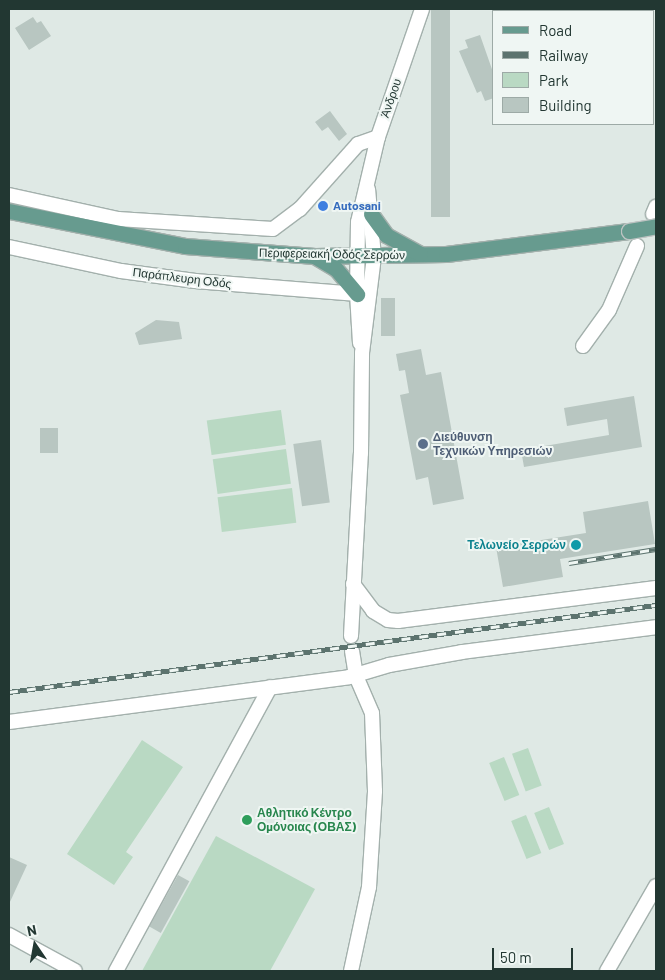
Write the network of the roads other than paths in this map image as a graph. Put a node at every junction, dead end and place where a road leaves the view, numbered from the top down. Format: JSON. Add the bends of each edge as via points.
{"nodes":[{"id":1,"x":422,"y":9,"type":"edge"},
{"id":2,"x":378,"y":137,"type":"junction"},
{"id":3,"x":368,"y":189,"type":"junction"},
{"id":4,"x":9,"y":195,"type":"edge"},
{"id":5,"x":9,"y":211,"type":"edge"},
{"id":6,"x":371,"y":214,"type":"junction"},
{"id":7,"x":655,"y":216,"type":"edge"},
{"id":8,"x":637,"y":246,"type":"dead end"},
{"id":9,"x":9,"y":247,"type":"edge"},
{"id":10,"x":315,"y":256,"type":"junction"},
{"id":11,"x":423,"y":256,"type":"junction"},
{"id":12,"x":357,"y":257,"type":"junction"},
{"id":13,"x":374,"y":257,"type":"junction"},
{"id":14,"x":357,"y":294,"type":"junction"},
{"id":15,"x":583,"y":346,"type":"dead end"},
{"id":16,"x":362,"y":354,"type":"junction"},
{"id":17,"x":353,"y":584,"type":"junction"},
{"id":18,"x":656,"y":588,"type":"edge"},
{"id":19,"x":656,"y":626,"type":"edge"},
{"id":20,"x":351,"y":636,"type":"dead end"},
{"id":21,"x":352,"y":651,"type":"dead end"},
{"id":22,"x":356,"y":676,"type":"junction"},
{"id":23,"x":270,"y":688,"type":"junction"},
{"id":24,"x":9,"y":722,"type":"edge"},
{"id":25,"x":656,"y":886,"type":"edge"},
{"id":26,"x":9,"y":935,"type":"edge"},
{"id":27,"x":75,"y":971,"type":"edge"},
{"id":28,"x":116,"y":971,"type":"edge"},
{"id":29,"x":351,"y":971,"type":"edge"},
{"id":30,"x":607,"y":971,"type":"edge"}],
"edges":[{"from":1,"to":2,"type":"street","name":"Άνδρου"},
{"from":2,"to":3,"type":"street","name":"Άνδρου"},
{"from":2,"to":4,"type":"street","via":[[358,144],[300,209],[273,229],[118,219]]},
{"from":3,"to":6,"type":"street"},
{"from":3,"to":12,"type":"street","via":[[358,222]]},
{"from":5,"to":10,"type":"main road","name":"Περιφερειακή Οδός Σερρών","via":[[184,246]]},
{"from":6,"to":11,"type":"main road","via":[[386,236]]},
{"from":6,"to":13,"type":"street"},
{"from":7,"to":11,"type":"main road","name":"Περιφερειακή Οδός Σερρών","bridge":true,"via":[[629,231]]},
{"from":8,"to":15,"type":"street","via":[[609,310]]},
{"from":9,"to":14,"type":"street","name":"Παράπλευρη Οδός","via":[[121,271],[195,281]]},
{"from":10,"to":12,"type":"main road","name":"Περιφερειακή Οδός Σερρών"},
{"from":10,"to":14,"type":"main road","via":[[336,269]]},
{"from":11,"to":13,"type":"main road","name":"Περιφερειακή Οδός Σερρών"},
{"from":12,"to":13,"type":"main road","name":"Περιφερειακή Οδός Σερρών"},
{"from":12,"to":14,"type":"street"},
{"from":13,"to":16,"type":"street"},
{"from":14,"to":16,"type":"street"},
{"from":16,"to":17,"type":"street","via":[[361,453]]},
{"from":17,"to":18,"type":"street","via":[[373,611],[388,620],[398,621]]},
{"from":17,"to":20,"type":"street"},
{"from":19,"to":22,"type":"street","via":[[462,652],[389,665]]},
{"from":21,"to":22,"type":"street"},
{"from":22,"to":23,"type":"street"},
{"from":22,"to":29,"type":"street","via":[[372,713],[374,822],[366,906]]},
{"from":23,"to":24,"type":"street"},
{"from":23,"to":28,"type":"street"},
{"from":25,"to":30,"type":"street"},
{"from":26,"to":27,"type":"street"}]}
